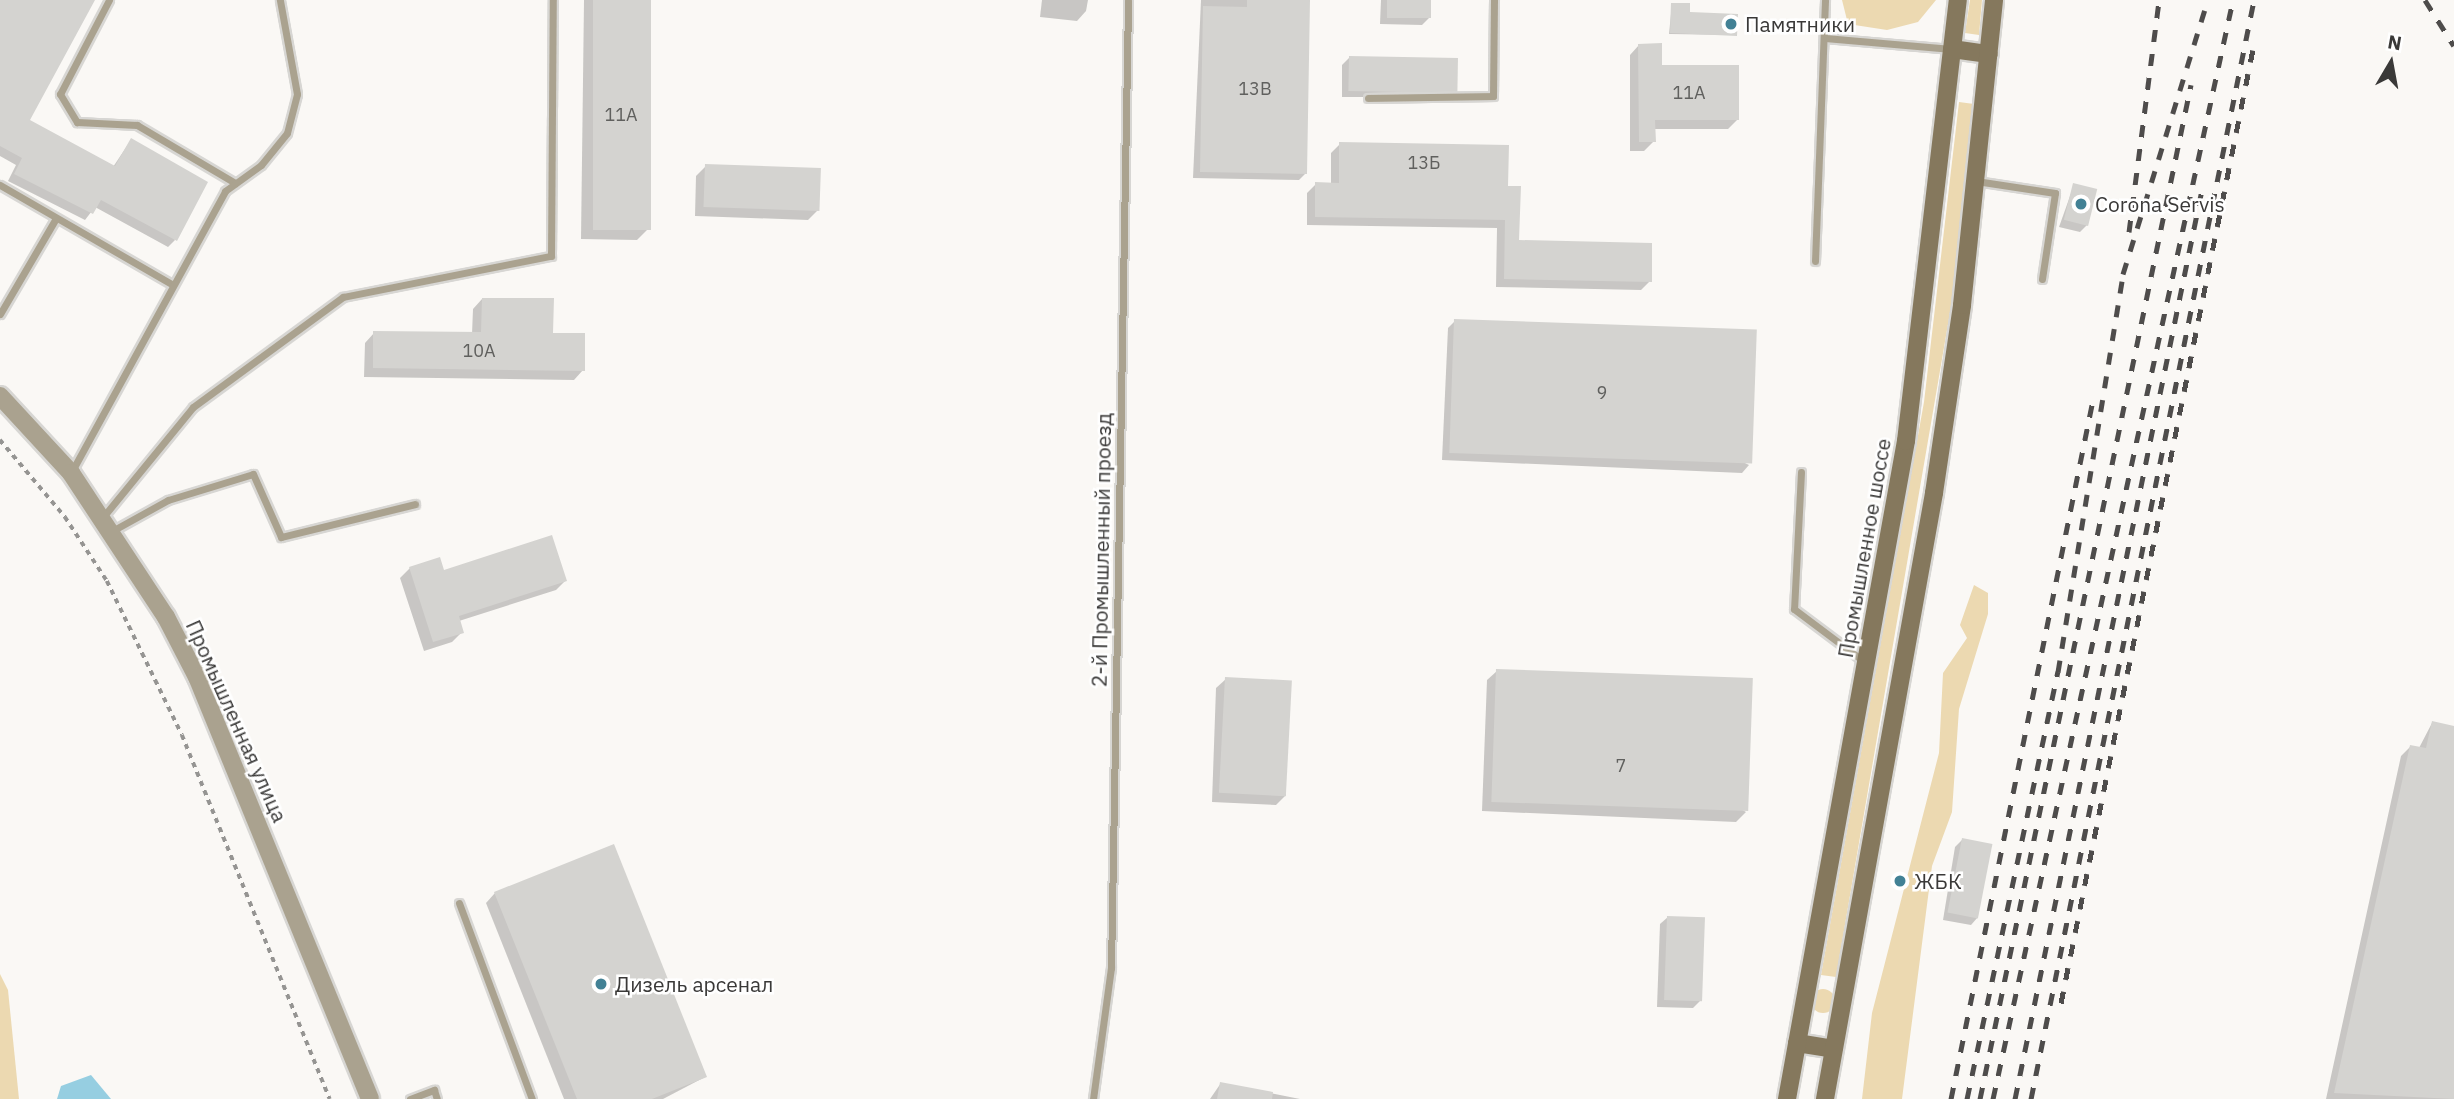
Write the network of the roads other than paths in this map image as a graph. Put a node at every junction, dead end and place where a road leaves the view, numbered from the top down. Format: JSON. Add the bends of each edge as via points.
{"nodes":[{"id":1,"x":109,"y":0,"type":"edge"},
{"id":2,"x":280,"y":0,"type":"edge"},
{"id":3,"x":553,"y":0,"type":"edge"},
{"id":4,"x":1128,"y":0,"type":"edge"},
{"id":5,"x":1494,"y":0,"type":"edge"},
{"id":6,"x":1825,"y":0,"type":"edge"},
{"id":7,"x":1958,"y":0,"type":"edge"},
{"id":8,"x":1994,"y":0,"type":"edge"},
{"id":9,"x":1825,"y":38,"type":"junction"},
{"id":10,"x":1952,"y":49,"type":"junction"},
{"id":11,"x":1989,"y":54,"type":"junction"},
{"id":12,"x":1368,"y":98,"type":"dead end"},
{"id":13,"x":1975,"y":181,"type":"junction"},
{"id":14,"x":235,"y":183,"type":"junction"},
{"id":15,"x":0,"y":185,"type":"edge"},
{"id":16,"x":55,"y":220,"type":"junction"},
{"id":17,"x":1815,"y":261,"type":"dead end"},
{"id":18,"x":2042,"y":279,"type":"dead end"},
{"id":19,"x":173,"y":285,"type":"junction"},
{"id":20,"x":0,"y":314,"type":"edge"},
{"id":21,"x":0,"y":396,"type":"edge"},
{"id":22,"x":1801,"y":471,"type":"dead end"},
{"id":23,"x":71,"y":473,"type":"junction"},
{"id":24,"x":415,"y":504,"type":"dead end"},
{"id":25,"x":107,"y":524,"type":"junction"},
{"id":26,"x":1866,"y":663,"type":"junction"},
{"id":27,"x":459,"y":903,"type":"dead end"},
{"id":28,"x":1797,"y":1043,"type":"junction"},
{"id":29,"x":1834,"y":1049,"type":"junction"},
{"id":30,"x":370,"y":1099,"type":"edge"},
{"id":31,"x":410,"y":1099,"type":"edge"},
{"id":32,"x":437,"y":1099,"type":"edge"},
{"id":33,"x":532,"y":1099,"type":"edge"},
{"id":34,"x":1093,"y":1099,"type":"edge"},
{"id":35,"x":1787,"y":1099,"type":"edge"},
{"id":36,"x":1825,"y":1099,"type":"edge"}],
"edges":[{"from":1,"to":14,"type":"lane","via":[[60,94],[77,122],[137,125]]},
{"from":2,"to":14,"type":"lane","via":[[298,94],[287,133],[261,165]]},
{"from":3,"to":25,"type":"lane","via":[[551,256],[343,297],[192,407]]},
{"from":4,"to":34,"type":"lane","name":"2-й Промышленный проезд","via":[[1111,968]]},
{"from":5,"to":12,"type":"lane","via":[[1493,96]]},
{"from":6,"to":9,"type":"lane"},
{"from":7,"to":10,"type":"main road","name":"Промышленное шоссе"},
{"from":8,"to":11,"type":"main road"},
{"from":9,"to":10,"type":"lane"},
{"from":9,"to":17,"type":"lane"},
{"from":10,"to":11,"type":"main road"},
{"from":10,"to":26,"type":"main road","name":"Промышленное шоссе","via":[[1906,441]]},
{"from":11,"to":13,"type":"main road"},
{"from":13,"to":18,"type":"lane","via":[[2055,193]]},
{"from":13,"to":29,"type":"main road","via":[[1934,493]]},
{"from":14,"to":19,"type":"lane"},
{"from":15,"to":16,"type":"lane"},
{"from":16,"to":19,"type":"lane"},
{"from":16,"to":20,"type":"lane"},
{"from":19,"to":23,"type":"lane"},
{"from":21,"to":23,"type":"street","name":"Промышленная улица"},
{"from":22,"to":26,"type":"lane","via":[[1794,609]]},
{"from":23,"to":25,"type":"street","name":"Промышленная улица"},
{"from":24,"to":25,"type":"lane","via":[[281,537],[253,474]]},
{"from":25,"to":30,"type":"street","name":"Промышленная улица","via":[[197,677]]},
{"from":26,"to":28,"type":"main road","name":"Промышленное шоссе"},
{"from":27,"to":33,"type":"lane"},
{"from":28,"to":29,"type":"main road"},
{"from":28,"to":35,"type":"main road","name":"Промышленное шоссе"},
{"from":29,"to":36,"type":"main road"},
{"from":31,"to":32,"type":"lane","via":[[434,1090]]}]}
